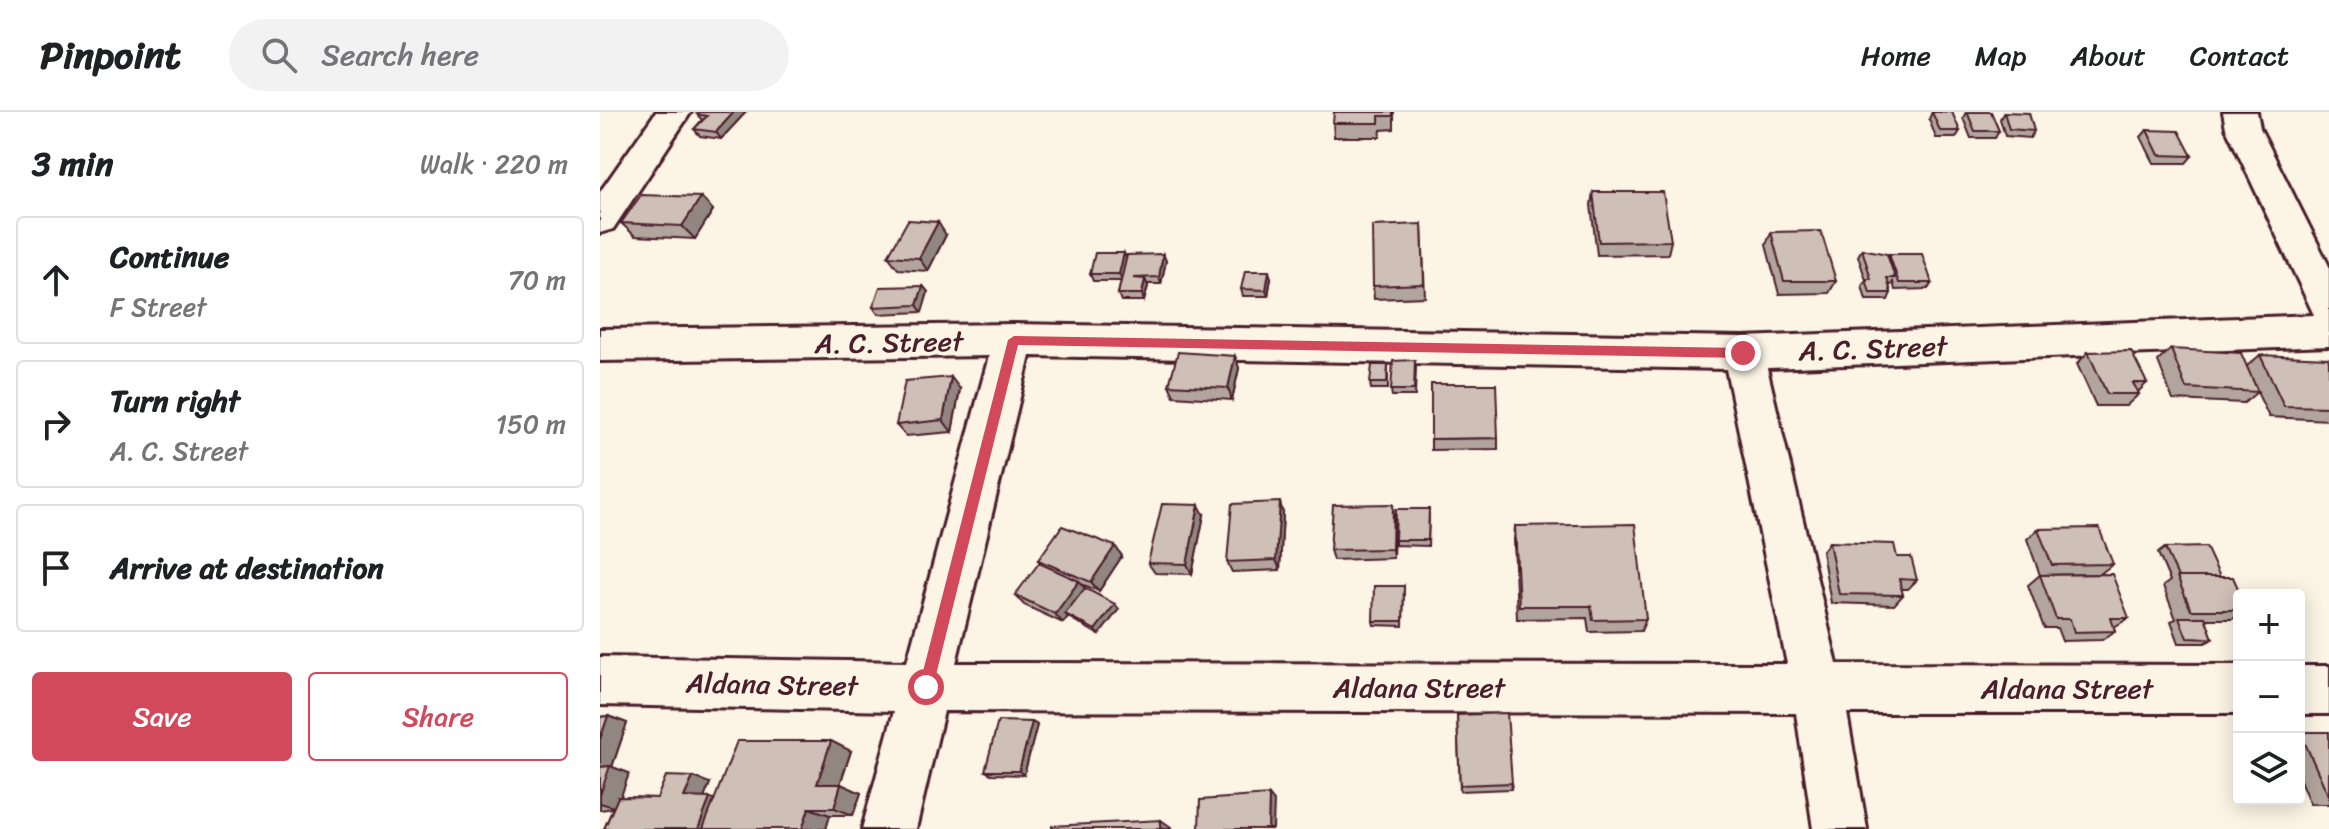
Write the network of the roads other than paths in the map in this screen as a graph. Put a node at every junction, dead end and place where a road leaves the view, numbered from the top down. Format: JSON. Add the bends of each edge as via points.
{"nodes":[{"id":1,"x":674,"y":112,"type":"edge"},
{"id":2,"x":2240,"y":112,"type":"edge"},
{"id":3,"x":600,"y":220,"type":"edge"},
{"id":4,"x":2329,"y":306,"type":"edge"},
{"id":5,"x":2329,"y":330,"type":"edge"},
{"id":6,"x":1014,"y":340,"type":"junction"},
{"id":7,"x":600,"y":345,"type":"edge"},
{"id":8,"x":1743,"y":353,"type":"junction"},
{"id":9,"x":600,"y":681,"type":"edge"},
{"id":10,"x":1817,"y":686,"type":"junction"},
{"id":11,"x":926,"y":687,"type":"junction"},
{"id":12,"x":2233,"y":689,"type":"edge"},
{"id":13,"x":2305,"y":690,"type":"edge"},
{"id":14,"x":2329,"y":690,"type":"edge"},
{"id":15,"x":889,"y":829,"type":"edge"},
{"id":16,"x":1840,"y":829,"type":"edge"}],
"edges":[{"from":1,"to":3,"type":"street"},
{"from":2,"to":4,"type":"street"},
{"from":5,"to":8,"type":"street","name":"A. C. Street"},
{"from":6,"to":7,"type":"street","name":"A. C. Street"},
{"from":6,"to":8,"type":"street","name":"A. C. Street"},
{"from":6,"to":11,"type":"street"},
{"from":8,"to":10,"type":"street"},
{"from":9,"to":11,"type":"street","name":"Aldana Street"},
{"from":10,"to":11,"type":"street","name":"Aldana Street"},
{"from":10,"to":12,"type":"street","name":"Aldana Street"},
{"from":10,"to":16,"type":"street"},
{"from":11,"to":15,"type":"street"},
{"from":13,"to":14,"type":"street"}]}
